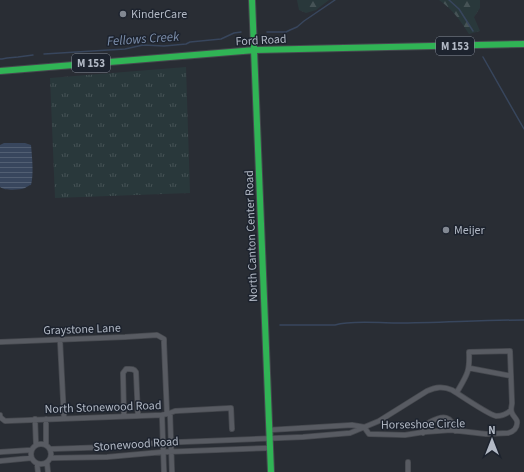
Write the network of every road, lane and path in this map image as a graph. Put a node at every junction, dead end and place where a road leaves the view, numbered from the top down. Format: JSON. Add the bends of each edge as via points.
{"nodes":[{"id":1,"x":252,"y":0,"type":"edge"},
{"id":2,"x":524,"y":44,"type":"edge"},
{"id":3,"x":255,"y":50,"type":"junction"},
{"id":4,"x":0,"y":71,"type":"edge"},
{"id":5,"x":60,"y":340,"type":"junction"},
{"id":6,"x":0,"y":342,"type":"edge"},
{"id":7,"x":469,"y":368,"type":"junction"},
{"id":8,"x":511,"y":376,"type":"junction"},
{"id":9,"x":457,"y":392,"type":"junction"},
{"id":10,"x":511,"y":410,"type":"junction"},
{"id":11,"x":166,"y":414,"type":"junction"},
{"id":12,"x":0,"y":416,"type":"edge"},
{"id":13,"x":124,"y":416,"type":"junction"},
{"id":14,"x":138,"y":416,"type":"junction"},
{"id":15,"x":64,"y":418,"type":"junction"},
{"id":16,"x":36,"y":419,"type":"junction"},
{"id":17,"x":46,"y":419,"type":"junction"},
{"id":18,"x":333,"y":427,"type":"junction"},
{"id":19,"x":364,"y":427,"type":"junction"},
{"id":20,"x":232,"y":429,"type":"dead end"},
{"id":21,"x":292,"y":429,"type":"junction"},
{"id":22,"x":269,"y":430,"type":"junction"},
{"id":23,"x":455,"y":431,"type":"junction"},
{"id":24,"x":423,"y":433,"type":"junction"},
{"id":25,"x":333,"y":435,"type":"junction"},
{"id":26,"x":269,"y":438,"type":"junction"},
{"id":27,"x":293,"y":438,"type":"junction"},
{"id":28,"x":222,"y":440,"type":"junction"},
{"id":29,"x":163,"y":443,"type":"junction"},
{"id":30,"x":172,"y":443,"type":"junction"},
{"id":31,"x":36,"y":444,"type":"junction"},
{"id":32,"x":46,"y":444,"type":"junction"},
{"id":33,"x":270,"y":448,"type":"junction"},
{"id":34,"x":51,"y":449,"type":"junction"},
{"id":35,"x":222,"y":449,"type":"junction"},
{"id":36,"x":31,"y":450,"type":"junction"},
{"id":37,"x":0,"y":452,"type":"edge"},
{"id":38,"x":163,"y":452,"type":"junction"},
{"id":39,"x":172,"y":452,"type":"junction"},
{"id":40,"x":31,"y":458,"type":"junction"},
{"id":41,"x":49,"y":461,"type":"junction"},
{"id":42,"x":0,"y":462,"type":"edge"},
{"id":43,"x":408,"y":462,"type":"dead end"},
{"id":44,"x":37,"y":464,"type":"junction"},
{"id":45,"x":38,"y":472,"type":"edge"},
{"id":46,"x":48,"y":472,"type":"edge"},
{"id":47,"x":164,"y":472,"type":"edge"},
{"id":48,"x":172,"y":472,"type":"edge"},
{"id":49,"x":271,"y":472,"type":"edge"},
{"id":50,"x":408,"y":472,"type":"edge"}],
"edges":[{"from":1,"to":3,"type":"main road","name":"North Canton Center Road"},
{"from":2,"to":3,"type":"main road","name":"Ford Road","number":"M 153"},
{"from":3,"to":4,"type":"main road","name":"Ford Road","number":"M 153"},
{"from":3,"to":22,"type":"main road","name":"North Canton Center Road"},
{"from":5,"to":6,"type":"street","name":"Graystone Lane"},
{"from":5,"to":11,"type":"street","name":"Graystone Lane","via":[[157,335],[164,339]]},
{"from":5,"to":15,"type":"street"},
{"from":7,"to":8,"type":"street"},
{"from":7,"to":8,"type":"street","via":[[469,352],[510,351]]},
{"from":7,"to":9,"type":"street"},
{"from":8,"to":10,"type":"street"},
{"from":9,"to":10,"type":"street","name":"Horseshoe Circle","via":[[493,415],[502,415]]},
{"from":9,"to":19,"type":"street","name":"Horseshoe Circle","via":[[446,387],[434,388],[379,421]]},
{"from":10,"to":23,"type":"street","name":"Horseshoe Circle","via":[[517,423],[511,432],[486,434]]},
{"from":11,"to":14,"type":"street","name":"North Stonewood Road"},
{"from":11,"to":20,"type":"street","name":"North Stonewood Road","via":[[175,411],[231,408]]},
{"from":11,"to":29,"type":"street"},
{"from":11,"to":30,"type":"street"},
{"from":12,"to":16,"type":"street","name":"North Stonewood Road","via":[[5,420]]},
{"from":13,"to":14,"type":"street","name":"North Stonewood Road"},
{"from":13,"to":14,"type":"street","via":[[123,373],[126,369],[136,372]]},
{"from":13,"to":15,"type":"street","name":"North Stonewood Road"},
{"from":15,"to":17,"type":"street","name":"North Stonewood Road"},
{"from":16,"to":17,"type":"street","name":"North Stonewood Road"},
{"from":16,"to":31,"type":"street"},
{"from":17,"to":32,"type":"street"},
{"from":18,"to":19,"type":"street","name":"Horseshoe Circle"},
{"from":18,"to":21,"type":"street","name":"Horseshoe Circle"},
{"from":18,"to":25,"type":"street"},
{"from":19,"to":24,"type":"street","name":"Horseshoe Circle","via":[[369,434],[405,436]]},
{"from":19,"to":25,"type":"street","name":"Horseshoe Circle","via":[[350,433]]},
{"from":21,"to":22,"type":"street","name":"Horseshoe Circle"},
{"from":21,"to":27,"type":"street"},
{"from":22,"to":26,"type":"main road","name":"North Canton Center Road"},
{"from":23,"to":24,"type":"street","name":"Horseshoe Circle"},
{"from":23,"to":24,"type":"street","via":[[450,420],[437,418],[422,428]]},
{"from":25,"to":27,"type":"street","name":"Horseshoe Circle"},
{"from":26,"to":27,"type":"street","name":"Horseshoe Circle"},
{"from":26,"to":28,"type":"street","name":"Stonewood Road"},
{"from":26,"to":33,"type":"main road","name":"North Canton Center Road"},
{"from":28,"to":30,"type":"street","name":"Stonewood Road"},
{"from":28,"to":35,"type":"street"},
{"from":29,"to":30,"type":"street","name":"Stonewood Road"},
{"from":29,"to":34,"type":"street","name":"Stonewood Road"},
{"from":29,"to":38,"type":"street"},
{"from":30,"to":39,"type":"street"},
{"from":31,"to":32,"type":"street"},
{"from":31,"to":36,"type":"street"},
{"from":32,"to":34,"type":"street"},
{"from":33,"to":35,"type":"street","name":"Stonewood Road"},
{"from":33,"to":49,"type":"main road","name":"North Canton Center Road"},
{"from":34,"to":41,"type":"street"},
{"from":35,"to":39,"type":"street","name":"Stonewood Road"},
{"from":36,"to":37,"type":"street"},
{"from":36,"to":40,"type":"street"},
{"from":38,"to":39,"type":"street","name":"Stonewood Road"},
{"from":38,"to":41,"type":"street","name":"Stonewood Road"},
{"from":38,"to":47,"type":"street"},
{"from":39,"to":48,"type":"street"},
{"from":40,"to":42,"type":"street"},
{"from":40,"to":44,"type":"street"},
{"from":41,"to":44,"type":"street","via":[[42,465]]},
{"from":41,"to":46,"type":"street"},
{"from":43,"to":50,"type":"street"},
{"from":44,"to":45,"type":"street"}]}
